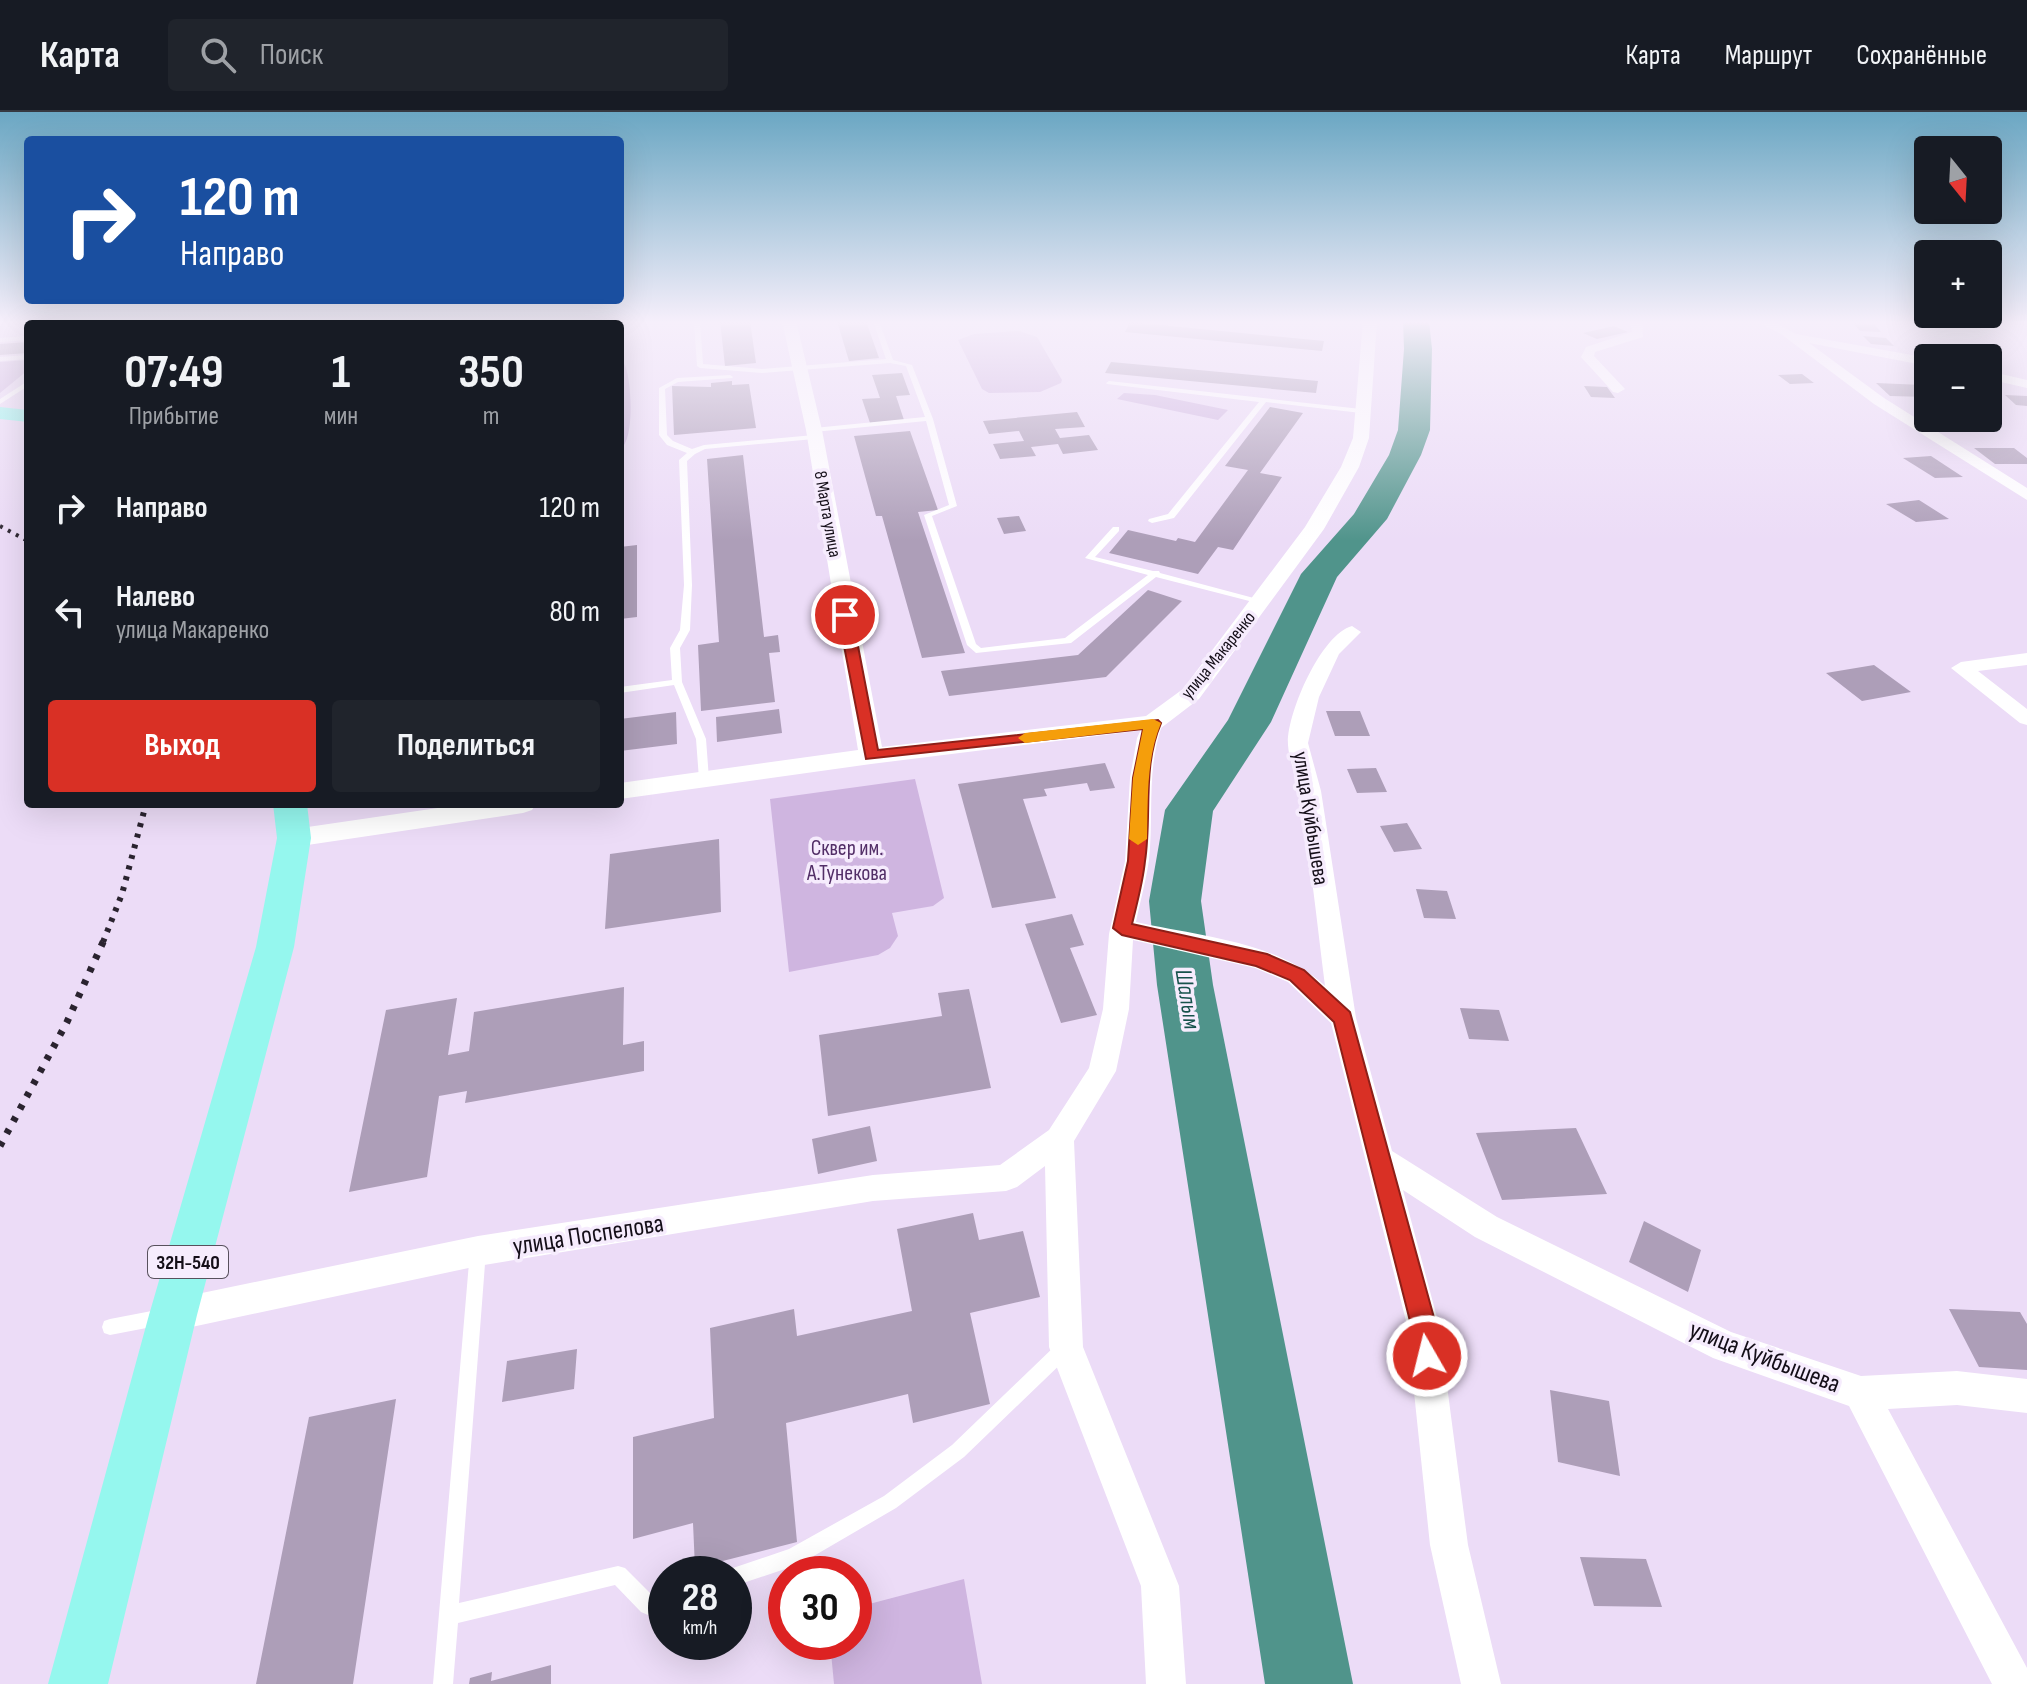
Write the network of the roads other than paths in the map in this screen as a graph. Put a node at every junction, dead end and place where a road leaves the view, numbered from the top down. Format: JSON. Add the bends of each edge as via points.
{"nodes":[{"id":1,"x":663,"y":394,"type":"edge"},
{"id":2,"x":806,"y":394,"type":"edge"},
{"id":3,"x":920,"y":394,"type":"edge"},
{"id":4,"x":1220,"y":394,"type":"edge"},
{"id":5,"x":1363,"y":394,"type":"edge"},
{"id":6,"x":1870,"y":394,"type":"edge"},
{"id":7,"x":1265,"y":399,"type":"junction"},
{"id":8,"x":1361,"y":411,"type":"junction"},
{"id":9,"x":0,"y":413,"type":"edge"},
{"id":10,"x":24,"y":416,"type":"edge"},
{"id":11,"x":929,"y":419,"type":"junction"},
{"id":12,"x":814,"y":433,"type":"junction"},
{"id":13,"x":692,"y":452,"type":"junction"},
{"id":14,"x":2027,"y":495,"type":"edge"},
{"id":15,"x":1152,"y":521,"type":"dead end"},
{"id":16,"x":1116,"y":529,"type":"dead end"},
{"id":17,"x":1156,"y":573,"type":"junction"},
{"id":18,"x":1261,"y":601,"type":"junction"},
{"id":19,"x":1352,"y":632,"type":"dead end"},
{"id":20,"x":2027,"y":659,"type":"edge"},
{"id":21,"x":677,"y":682,"type":"junction"},
{"id":22,"x":624,"y":689,"type":"edge"},
{"id":23,"x":2027,"y":719,"type":"edge"},
{"id":24,"x":1153,"y":723,"type":"junction"},
{"id":25,"x":871,"y":756,"type":"junction"},
{"id":26,"x":704,"y":779,"type":"junction"},
{"id":27,"x":624,"y":790,"type":"edge"},
{"id":28,"x":469,"y":808,"type":"edge"},
{"id":29,"x":292,"y":821,"type":"edge"},
{"id":30,"x":1122,"y":928,"type":"junction"},
{"id":31,"x":1343,"y":1018,"type":"junction"},
{"id":32,"x":1059,"y":1139,"type":"junction"},
{"id":33,"x":1381,"y":1160,"type":"junction"},
{"id":34,"x":478,"y":1251,"type":"junction"},
{"id":35,"x":173,"y":1315,"type":"junction"},
{"id":36,"x":110,"y":1327,"type":"dead end"},
{"id":37,"x":1066,"y":1347,"type":"junction"},
{"id":38,"x":1861,"y":1393,"type":"junction"},
{"id":39,"x":2027,"y":1396,"type":"edge"},
{"id":40,"x":752,"y":1571,"type":"edge"},
{"id":41,"x":648,"y":1605,"type":"edge"},
{"id":42,"x":450,"y":1615,"type":"junction"},
{"id":43,"x":78,"y":1684,"type":"edge"},
{"id":44,"x":443,"y":1684,"type":"edge"},
{"id":45,"x":1166,"y":1684,"type":"edge"},
{"id":46,"x":1481,"y":1684,"type":"edge"},
{"id":47,"x":2014,"y":1684,"type":"edge"}],
"edges":[{"from":1,"to":13,"type":"lane","via":[[663,435]]},
{"from":2,"to":12,"type":"street","name":"8 Марта улица"},
{"from":3,"to":11,"type":"lane"},
{"from":4,"to":7,"type":"lane"},
{"from":5,"to":8,"type":"street","name":"улица Макаренко"},
{"from":6,"to":14,"type":"street"},
{"from":7,"to":8,"type":"lane"},
{"from":7,"to":15,"type":"lane","via":[[1171,516]]},
{"from":8,"to":18,"type":"street","name":"улица Макаренко","via":[[1361,438],[1350,467],[1314,529]]},
{"from":9,"to":10,"type":"main road"},
{"from":11,"to":12,"type":"lane"},
{"from":11,"to":17,"type":"lane","via":[[953,506],[928,515],[972,645],[979,651],[1068,641]]},
{"from":12,"to":13,"type":"lane"},
{"from":12,"to":25,"type":"street","name":"8 Марта улица"},
{"from":13,"to":21,"type":"lane","via":[[683,460],[688,585],[685,630],[675,648]]},
{"from":16,"to":17,"type":"lane","via":[[1089,558]]},
{"from":17,"to":18,"type":"lane"},
{"from":18,"to":24,"type":"street","name":"улица Макаренко","via":[[1191,694]]},
{"from":19,"to":31,"type":"street","name":"улица Куйбышева","via":[[1331,652],[1314,685],[1298,743],[1310,791]]},
{"from":20,"to":23,"type":"street","via":[[1961,668]]},
{"from":21,"to":22,"type":"lane"},
{"from":21,"to":26,"type":"lane","via":[[701,739]]},
{"from":24,"to":25,"type":"street"},
{"from":24,"to":30,"type":"street","via":[[1141,778],[1137,861]]},
{"from":25,"to":26,"type":"street"},
{"from":26,"to":27,"type":"street"},
{"from":28,"to":29,"type":"street"},
{"from":29,"to":35,"type":"main road","number":"32Н-540","via":[[275,947]]},
{"from":30,"to":31,"type":"street","via":[[1222,949],[1297,975]]},
{"from":30,"to":32,"type":"street","via":[[1116,1009],[1102,1071]]},
{"from":31,"to":33,"type":"street","name":"улица Куйбышева"},
{"from":32,"to":34,"type":"street","name":"улица Поспелова","via":[[1006,1178],[873,1188]]},
{"from":32,"to":37,"type":"street"},
{"from":33,"to":38,"type":"street","name":"улица Куйбышева","via":[[1486,1227],[1725,1346]]},
{"from":33,"to":46,"type":"street","name":"улица Куйбышева","via":[[1423,1325],[1449,1545]]},
{"from":34,"to":35,"type":"street","name":"улица Поспелова"},
{"from":34,"to":42,"type":"lane"},
{"from":35,"to":36,"type":"lane"},
{"from":35,"to":43,"type":"main road","number":"32Н-540"},
{"from":37,"to":40,"type":"lane","via":[[958,1451],[890,1502],[793,1557]]},
{"from":37,"to":45,"type":"street","via":[[1160,1586]]},
{"from":38,"to":39,"type":"street","via":[[1957,1388]]},
{"from":38,"to":47,"type":"street","name":"улица Куйбышева"},
{"from":41,"to":42,"type":"lane","via":[[618,1575]]},
{"from":42,"to":44,"type":"lane"}]}
